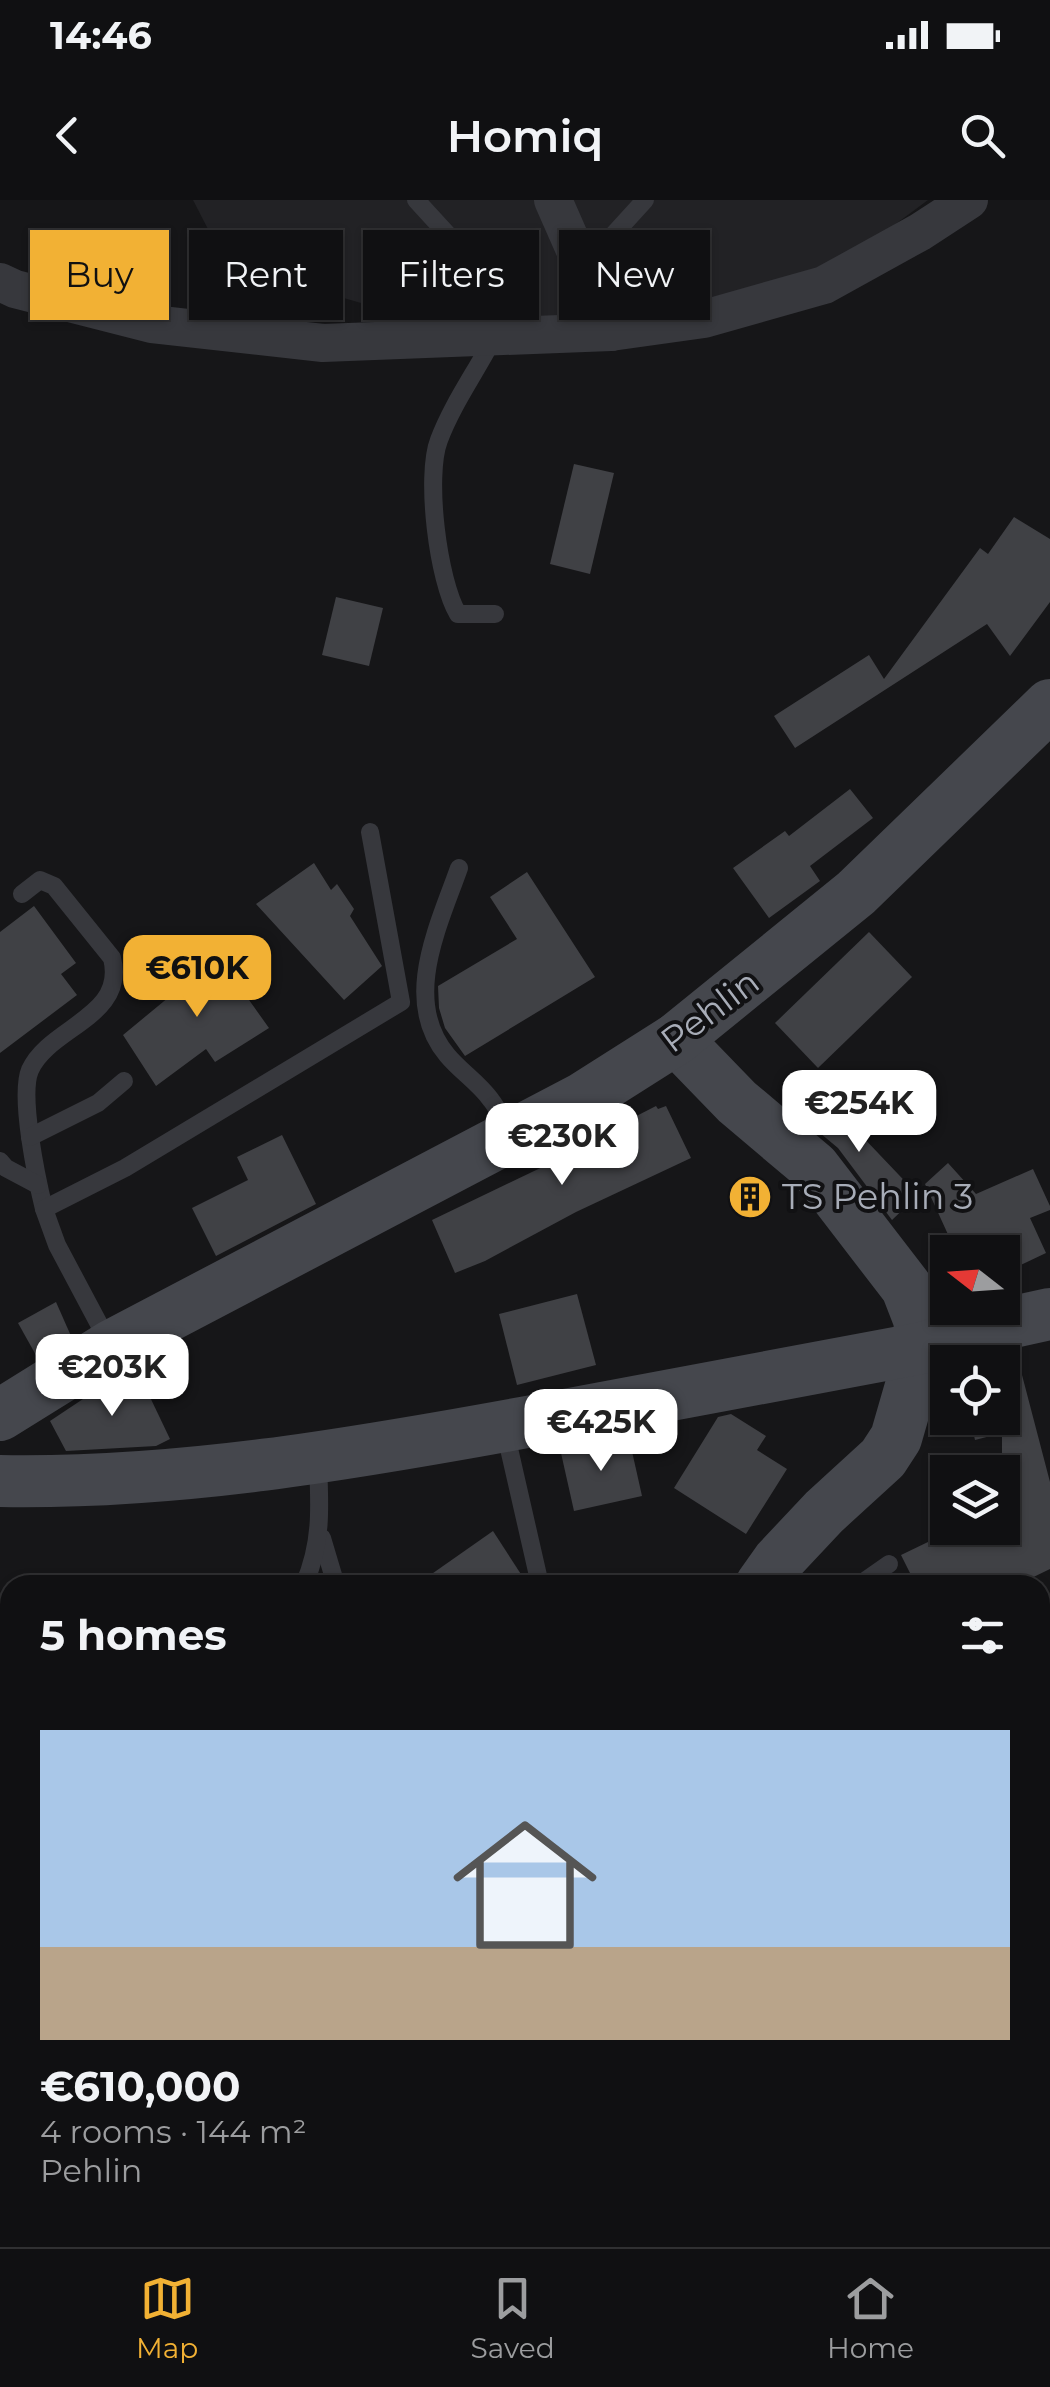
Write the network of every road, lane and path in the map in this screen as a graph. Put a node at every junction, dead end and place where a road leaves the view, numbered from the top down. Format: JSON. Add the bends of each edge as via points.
{"nodes":[{"id":1,"x":416,"y":200,"type":"edge"},
{"id":2,"x":552,"y":200,"type":"edge"},
{"id":3,"x":645,"y":200,"type":"edge"},
{"id":4,"x":969,"y":200,"type":"edge"},
{"id":5,"x":565,"y":230,"type":"edge"},
{"id":6,"x":618,"y":230,"type":"edge"},
{"id":7,"x":0,"y":282,"type":"edge"},
{"id":8,"x":606,"y":320,"type":"edge"},
{"id":9,"x":611,"y":332,"type":"junction"},
{"id":10,"x":503,"y":336,"type":"junction"},
{"id":11,"x":495,"y":614,"type":"dead end"},
{"id":12,"x":1050,"y":705,"type":"edge"},
{"id":13,"x":370,"y":832,"type":"dead end"},
{"id":14,"x":458,"y":868,"type":"dead end"},
{"id":15,"x":22,"y":894,"type":"dead end"},
{"id":16,"x":676,"y":1039,"type":"junction"},
{"id":17,"x":124,"y":1081,"type":"dead end"},
{"id":18,"x":512,"y":1136,"type":"junction"},
{"id":19,"x":30,"y":1137,"type":"junction"},
{"id":20,"x":0,"y":1161,"type":"edge"},
{"id":21,"x":38,"y":1186,"type":"junction"},
{"id":22,"x":44,"y":1209,"type":"junction"},
{"id":23,"x":1050,"y":1314,"type":"edge"},
{"id":24,"x":110,"y":1346,"type":"junction"},
{"id":25,"x":922,"y":1348,"type":"junction"},
{"id":26,"x":0,"y":1415,"type":"edge"},
{"id":27,"x":504,"y":1426,"type":"junction"},
{"id":28,"x":318,"y":1458,"type":"junction"},
{"id":29,"x":0,"y":1481,"type":"edge"},
{"id":30,"x":320,"y":1530,"type":"junction"},
{"id":31,"x":889,"y":1564,"type":"dead end"},
{"id":32,"x":308,"y":1575,"type":"edge"},
{"id":33,"x":333,"y":1575,"type":"edge"},
{"id":34,"x":538,"y":1575,"type":"edge"},
{"id":35,"x":768,"y":1575,"type":"edge"},
{"id":36,"x":873,"y":1575,"type":"edge"}],
"edges":[{"from":1,"to":10,"type":"lane","via":[[482,272]]},
{"from":2,"to":5,"type":"street"},
{"from":3,"to":6,"type":"lane"},
{"from":4,"to":9,"type":"street","via":[[824,285],[704,319]]},
{"from":7,"to":10,"type":"street","via":[[152,324],[304,341]]},
{"from":8,"to":9,"type":"street"},
{"from":9,"to":10,"type":"street"},
{"from":10,"to":11,"type":"lane","via":[[459,396],[437,444],[434,485],[436,536],[452,604],[458,614]]},
{"from":12,"to":16,"type":"street","name":"Pehlin","via":[[856,893]]},
{"from":13,"to":22,"type":"lane","via":[[401,1002],[125,1168]]},
{"from":14,"to":18,"type":"lane","via":[[429,952],[429,1020],[445,1053],[492,1101]]},
{"from":15,"to":19,"type":"lane","via":[[40,880],[54,886],[116,971],[102,1003],[30,1070]]},
{"from":16,"to":18,"type":"street","name":"Pehlin"},
{"from":16,"to":25,"type":"street","via":[[814,1167],[907,1288]]},
{"from":17,"to":19,"type":"lane","via":[[98,1103]]},
{"from":18,"to":24,"type":"street","name":"Pehlin"},
{"from":19,"to":21,"type":"lane"},
{"from":20,"to":21,"type":"lane"},
{"from":21,"to":22,"type":"lane"},
{"from":22,"to":24,"type":"lane"},
{"from":23,"to":25,"type":"street"},
{"from":24,"to":26,"type":"street","name":"Pehlin"},
{"from":25,"to":27,"type":"street"},
{"from":25,"to":35,"type":"street","via":[[896,1438],[883,1458]]},
{"from":27,"to":28,"type":"street"},
{"from":27,"to":34,"type":"lane"},
{"from":28,"to":29,"type":"street","via":[[130,1480]]},
{"from":28,"to":30,"type":"lane"},
{"from":30,"to":32,"type":"lane"},
{"from":30,"to":33,"type":"lane"},
{"from":31,"to":36,"type":"lane"}]}
